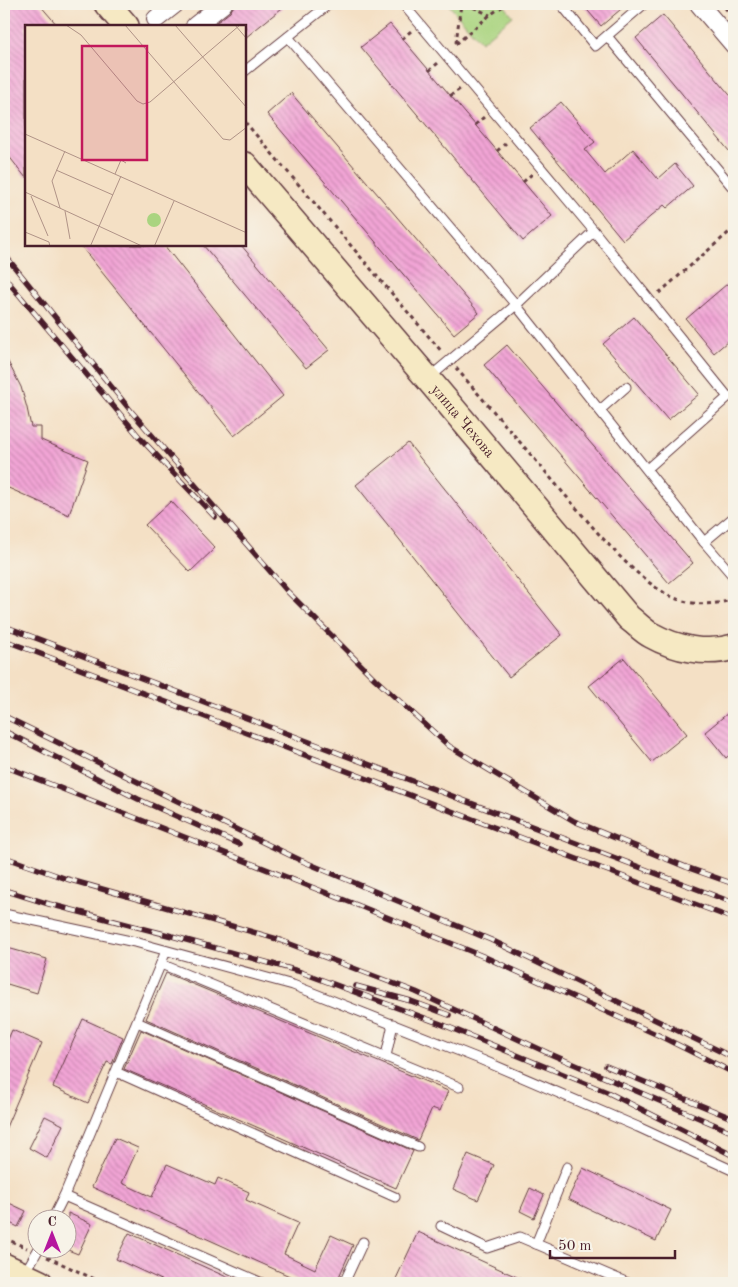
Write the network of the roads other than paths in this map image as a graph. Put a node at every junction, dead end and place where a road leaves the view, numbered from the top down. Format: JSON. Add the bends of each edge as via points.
{"nodes":[{"id":1,"x":106,"y":4,"type":"edge"},
{"id":2,"x":175,"y":4,"type":"edge"},
{"id":3,"x":223,"y":4,"type":"edge"},
{"id":4,"x":329,"y":4,"type":"edge"},
{"id":5,"x":403,"y":4,"type":"edge"},
{"id":6,"x":560,"y":4,"type":"edge"},
{"id":7,"x":644,"y":4,"type":"edge"},
{"id":8,"x":699,"y":4,"type":"edge"},
{"id":9,"x":157,"y":11,"type":"edge"},
{"id":10,"x":125,"y":25,"type":"edge"},
{"id":11,"x":196,"y":25,"type":"edge"},
{"id":12,"x":607,"y":36,"type":"junction"},
{"id":13,"x":288,"y":37,"type":"junction"},
{"id":14,"x":734,"y":45,"type":"edge"},
{"id":15,"x":246,"y":70,"type":"edge"},
{"id":16,"x":246,"y":166,"type":"edge"},
{"id":17,"x":734,"y":189,"type":"edge"},
{"id":18,"x":594,"y":231,"type":"junction"},
{"id":19,"x":516,"y":305,"type":"junction"},
{"id":20,"x":428,"y":379,"type":"junction"},
{"id":21,"x":626,"y":387,"type":"dead end"},
{"id":22,"x":600,"y":410,"type":"junction"},
{"id":23,"x":646,"y":469,"type":"junction"},
{"id":24,"x":734,"y":517,"type":"edge"},
{"id":25,"x":704,"y":542,"type":"junction"},
{"id":26,"x":734,"y":578,"type":"edge"},
{"id":27,"x":734,"y":647,"type":"edge"},
{"id":28,"x":4,"y":914,"type":"edge"},
{"id":29,"x":166,"y":951,"type":"junction"},
{"id":30,"x":161,"y":964,"type":"junction"},
{"id":31,"x":137,"y":1022,"type":"junction"},
{"id":32,"x":393,"y":1024,"type":"junction"},
{"id":33,"x":386,"y":1056,"type":"junction"},
{"id":34,"x":116,"y":1072,"type":"junction"},
{"id":35,"x":459,"y":1087,"type":"dead end"},
{"id":36,"x":418,"y":1147,"type":"dead end"},
{"id":37,"x":567,"y":1168,"type":"dead end"},
{"id":38,"x":734,"y":1171,"type":"edge"},
{"id":39,"x":64,"y":1196,"type":"junction"},
{"id":40,"x":395,"y":1197,"type":"dead end"},
{"id":41,"x":57,"y":1210,"type":"edge"},
{"id":42,"x":441,"y":1226,"type":"dead end"},
{"id":43,"x":363,"y":1242,"type":"dead end"},
{"id":44,"x":536,"y":1244,"type":"junction"},
{"id":45,"x":32,"y":1260,"type":"edge"},
{"id":46,"x":22,"y":1275,"type":"edge"},
{"id":47,"x":262,"y":1283,"type":"edge"},
{"id":48,"x":344,"y":1283,"type":"edge"},
{"id":49,"x":628,"y":1283,"type":"edge"}],
"edges":[{"from":1,"to":10,"type":"street"},
{"from":2,"to":9,"type":"street"},
{"from":3,"to":11,"type":"street"},
{"from":4,"to":13,"type":"lane"},
{"from":5,"to":18,"type":"lane"},
{"from":6,"to":12,"type":"lane","via":[[595,46]]},
{"from":7,"to":12,"type":"lane"},
{"from":8,"to":14,"type":"street"},
{"from":12,"to":17,"type":"lane"},
{"from":13,"to":15,"type":"lane"},
{"from":13,"to":19,"type":"lane"},
{"from":16,"to":20,"type":"street","name":"улица Чехова"},
{"from":18,"to":19,"type":"lane"},
{"from":18,"to":23,"type":"lane","via":[[728,398]]},
{"from":19,"to":20,"type":"lane"},
{"from":19,"to":22,"type":"lane"},
{"from":20,"to":27,"type":"street","name":"улица Чехова","via":[[629,618],[649,634],[672,645],[699,650]]},
{"from":21,"to":22,"type":"lane"},
{"from":22,"to":23,"type":"lane"},
{"from":23,"to":25,"type":"lane"},
{"from":24,"to":25,"type":"lane"},
{"from":25,"to":26,"type":"lane"},
{"from":28,"to":29,"type":"lane"},
{"from":29,"to":30,"type":"lane"},
{"from":29,"to":32,"type":"lane","via":[[292,985]]},
{"from":30,"to":31,"type":"lane"},
{"from":30,"to":33,"type":"lane"},
{"from":31,"to":34,"type":"lane"},
{"from":31,"to":36,"type":"lane"},
{"from":32,"to":33,"type":"lane"},
{"from":32,"to":38,"type":"lane"},
{"from":33,"to":35,"type":"lane"},
{"from":34,"to":39,"type":"lane"},
{"from":34,"to":40,"type":"lane"},
{"from":37,"to":44,"type":"lane"},
{"from":39,"to":41,"type":"lane"},
{"from":39,"to":47,"type":"lane"},
{"from":42,"to":44,"type":"lane","via":[[487,1248],[520,1237]]},
{"from":43,"to":48,"type":"lane"},
{"from":44,"to":49,"type":"lane"},
{"from":45,"to":46,"type":"lane"}]}
